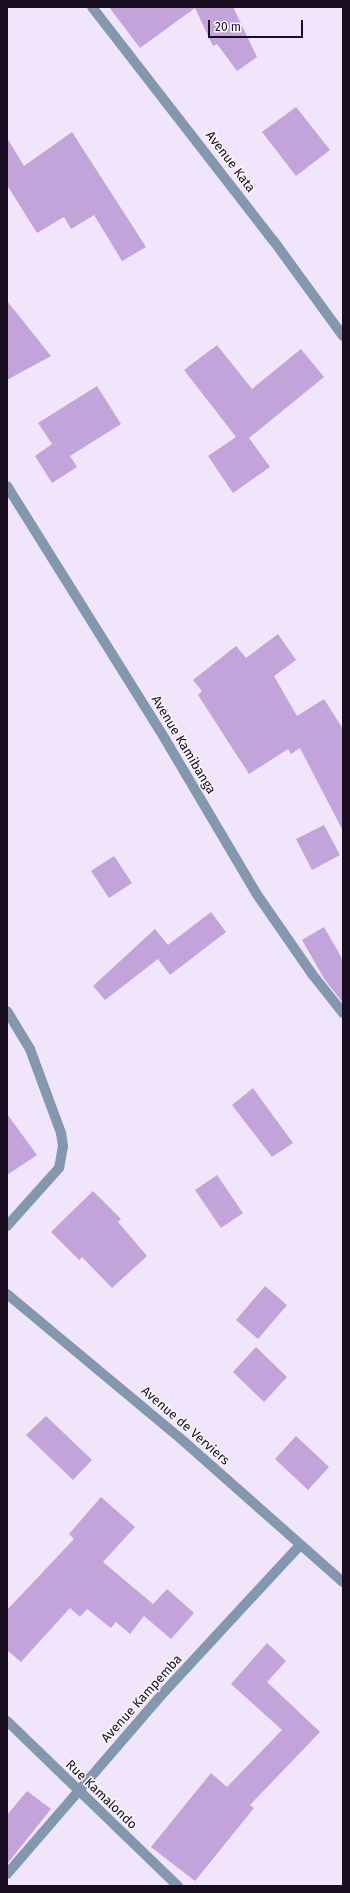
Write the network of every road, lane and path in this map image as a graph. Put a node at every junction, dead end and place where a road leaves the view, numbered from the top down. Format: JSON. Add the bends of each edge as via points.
{"nodes":[{"id":1,"x":92,"y":7,"type":"edge"},
{"id":2,"x":343,"y":336,"type":"edge"},
{"id":3,"x":7,"y":486,"type":"edge"},
{"id":4,"x":7,"y":1011,"type":"edge"},
{"id":5,"x":343,"y":1013,"type":"edge"},
{"id":6,"x":7,"y":1226,"type":"edge"},
{"id":7,"x":7,"y":1294,"type":"edge"},
{"id":8,"x":300,"y":1545,"type":"junction"},
{"id":9,"x":343,"y":1582,"type":"edge"},
{"id":10,"x":7,"y":1721,"type":"edge"},
{"id":11,"x":78,"y":1791,"type":"junction"},
{"id":12,"x":7,"y":1874,"type":"edge"},
{"id":13,"x":178,"y":1886,"type":"edge"}],
"edges":[{"from":1,"to":2,"type":"street","name":"Avenue Kata","via":[[268,234]]},
{"from":3,"to":5,"type":"street","name":"Avenue Kamibanga","via":[[165,739],[256,893],[312,974]]},
{"from":4,"to":6,"type":"street","via":[[30,1049],[61,1133],[63,1146],[59,1168]]},
{"from":7,"to":8,"type":"street","name":"Avenue de Verviers","via":[[180,1438]]},
{"from":8,"to":9,"type":"street","name":"Avenue de Verviers"},
{"from":8,"to":11,"type":"street","name":"Avenue Kampemba","via":[[165,1691]]},
{"from":10,"to":11,"type":"street","name":"Rue Kamalondo"},
{"from":11,"to":12,"type":"street","name":"Avenue Kampemba"},
{"from":11,"to":13,"type":"street","name":"Rue Kamalondo"}]}
